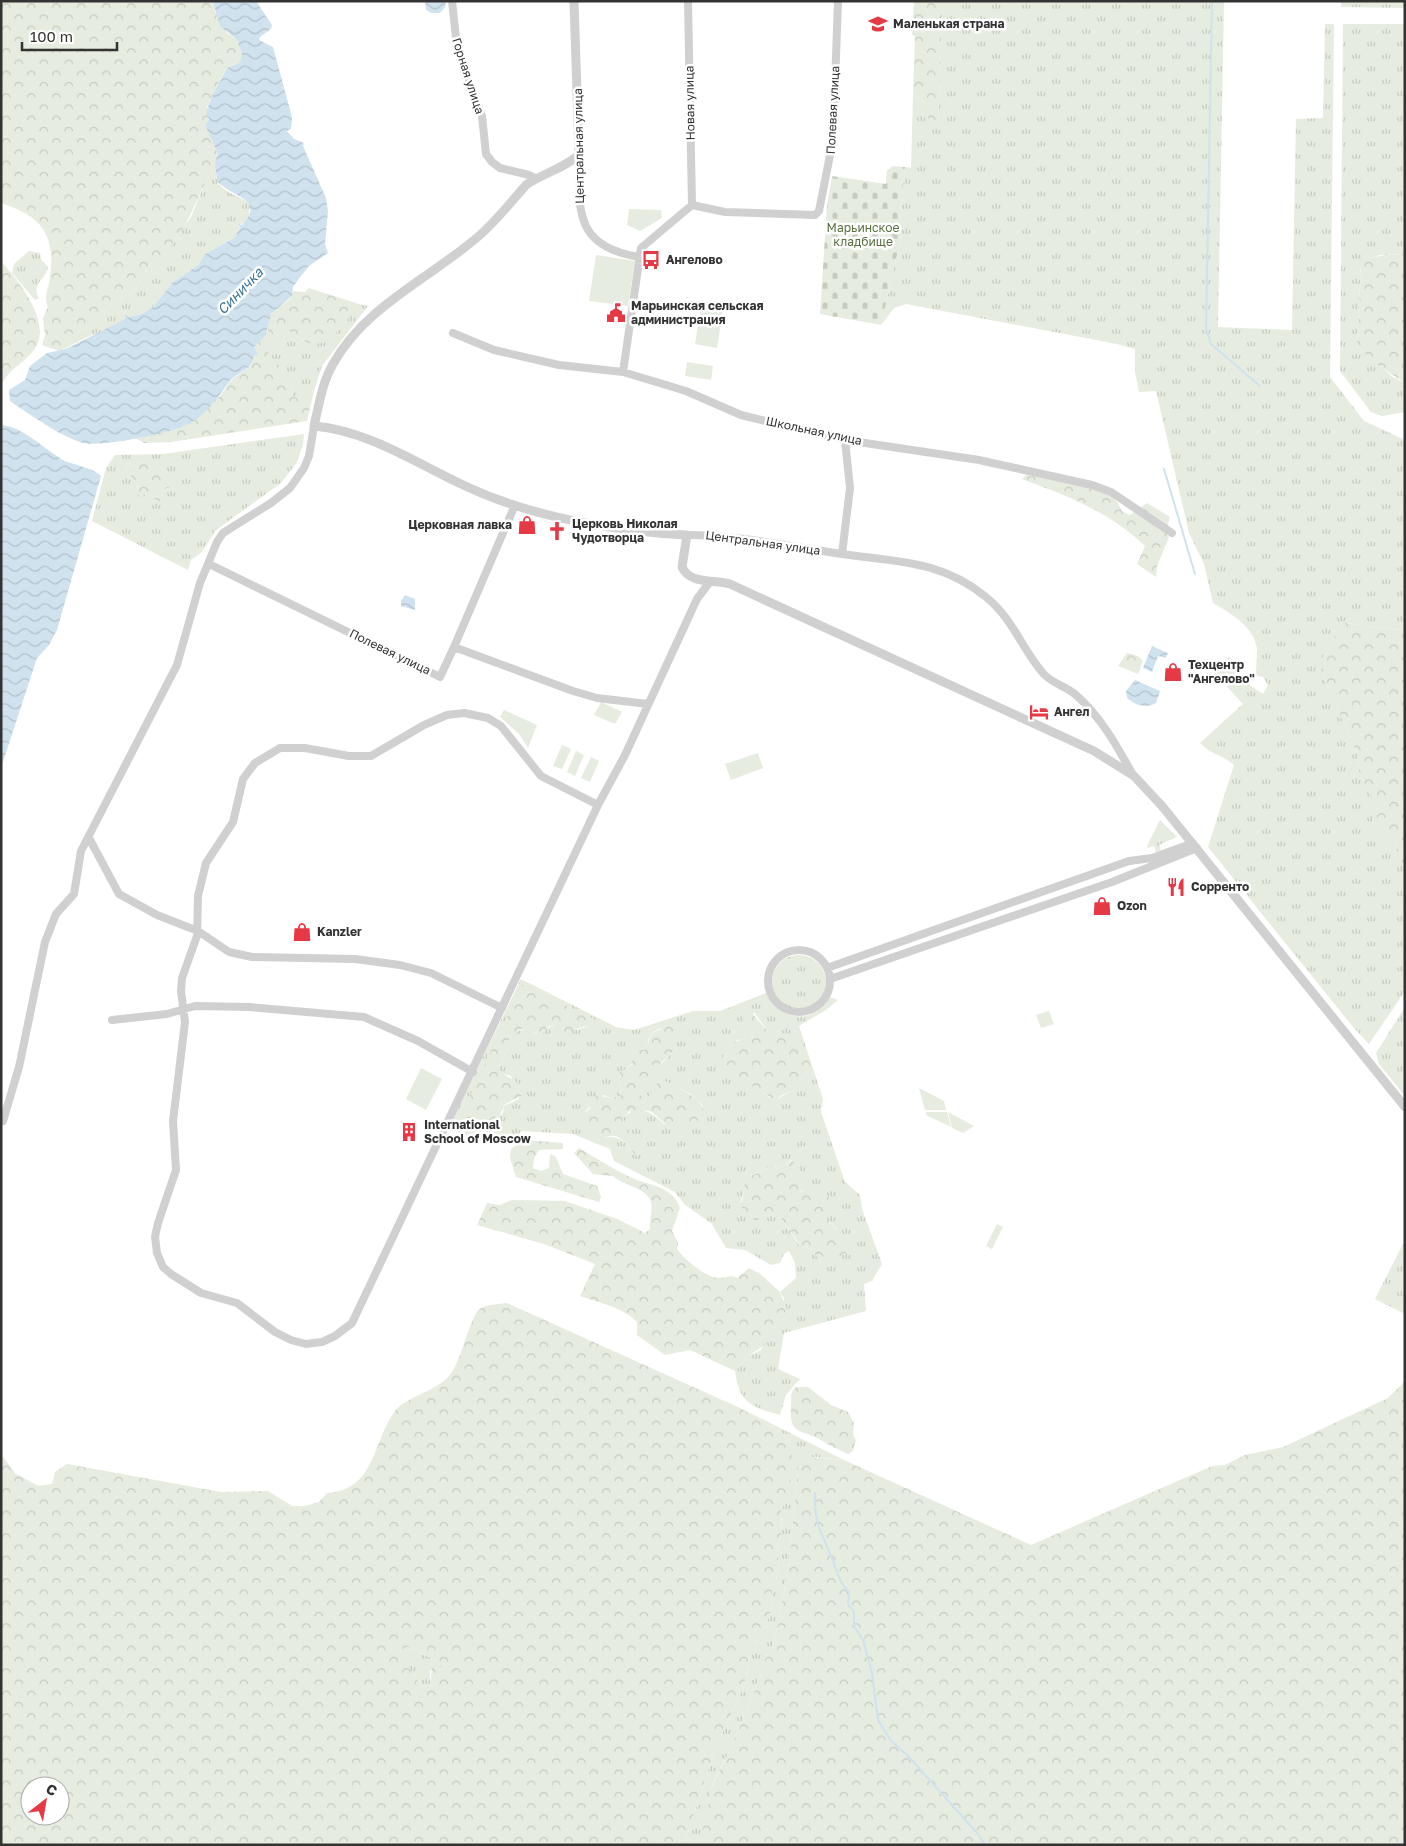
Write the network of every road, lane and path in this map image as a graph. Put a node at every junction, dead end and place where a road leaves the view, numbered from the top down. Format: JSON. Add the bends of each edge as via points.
{"nodes":[{"id":1,"x":452,"y":1,"type":"edge"},
{"id":2,"x":574,"y":1,"type":"edge"},
{"id":3,"x":688,"y":1,"type":"edge"},
{"id":4,"x":838,"y":1,"type":"edge"},
{"id":5,"x":579,"y":155,"type":"junction"},
{"id":6,"x":535,"y":178,"type":"junction"},
{"id":7,"x":692,"y":205,"type":"junction"},
{"id":8,"x":639,"y":257,"type":"junction"},
{"id":9,"x":453,"y":333,"type":"dead end"},
{"id":10,"x":623,"y":372,"type":"junction"},
{"id":11,"x":314,"y":426,"type":"junction"},
{"id":12,"x":846,"y":440,"type":"junction"},
{"id":13,"x":515,"y":505,"type":"junction"},
{"id":14,"x":1172,"y":533,"type":"dead end"},
{"id":15,"x":686,"y":535,"type":"junction"},
{"id":16,"x":842,"y":554,"type":"junction"},
{"id":17,"x":209,"y":564,"type":"junction"},
{"id":18,"x":709,"y":583,"type":"junction"},
{"id":19,"x":454,"y":647,"type":"junction"},
{"id":20,"x":648,"y":704,"type":"junction"},
{"id":21,"x":1134,"y":776,"type":"junction"},
{"id":22,"x":598,"y":805,"type":"junction"},
{"id":23,"x":89,"y":838,"type":"junction"},
{"id":24,"x":1195,"y":845,"type":"junction"},
{"id":25,"x":198,"y":931,"type":"junction"},
{"id":26,"x":827,"y":968,"type":"junction"},
{"id":27,"x":830,"y":979,"type":"junction"},
{"id":28,"x":502,"y":1008,"type":"junction"},
{"id":29,"x":184,"y":1010,"type":"junction"},
{"id":30,"x":112,"y":1020,"type":"dead end"},
{"id":31,"x":473,"y":1072,"type":"junction"},
{"id":32,"x":1405,"y":1107,"type":"edge"},
{"id":33,"x":3,"y":1121,"type":"dead end"}],
"edges":[{"from":1,"to":6,"type":"street","name":"Горная улица","via":[[456,46],[482,116],[486,154],[500,168]]},
{"from":2,"to":5,"type":"street","name":"Центральная улица"},
{"from":3,"to":7,"type":"street","name":"Новая улица"},
{"from":4,"to":7,"type":"street","name":"Полевая улица","via":[[833,140],[821,206],[815,215],[725,212]]},
{"from":5,"to":6,"type":"street","via":[[562,168]]},
{"from":5,"to":8,"type":"street","name":"Центральная улица","via":[[579,205],[583,223],[591,234],[611,249]]},
{"from":6,"to":11,"type":"street","via":[[480,235],[396,296],[357,332],[333,365],[320,397]]},
{"from":7,"to":8,"type":"street","via":[[641,248]]},
{"from":8,"to":10,"type":"street"},
{"from":9,"to":10,"type":"street","name":"Школьная улица","via":[[502,352],[559,365]]},
{"from":10,"to":12,"type":"street","name":"Школьная улица","via":[[686,391],[741,415]]},
{"from":11,"to":13,"type":"street","name":"Центральная улица","via":[[358,434],[472,490]]},
{"from":11,"to":17,"type":"street","via":[[309,456],[290,488],[224,533]]},
{"from":12,"to":14,"type":"street","name":"Школьная улица","via":[[979,460],[1092,485],[1111,492]]},
{"from":12,"to":16,"type":"street","via":[[850,488]]},
{"from":13,"to":15,"type":"street","name":"Центральная улица","via":[[593,524]]},
{"from":13,"to":19,"type":"street"},
{"from":15,"to":16,"type":"street","name":"Центральная улица","via":[[724,536]]},
{"from":15,"to":18,"type":"street","via":[[683,571]]},
{"from":16,"to":21,"type":"street","name":"Центральная улица","via":[[929,566],[986,596],[1009,620],[1042,672],[1081,699],[1109,732]]},
{"from":17,"to":19,"type":"street","name":"Полевая улица","via":[[440,677]]},
{"from":17,"to":23,"type":"street","via":[[200,583],[177,665]]},
{"from":18,"to":20,"type":"street","via":[[697,599]]},
{"from":18,"to":21,"type":"street","via":[[722,581],[730,584],[1094,751]]},
{"from":19,"to":20,"type":"street","via":[[573,692]]},
{"from":20,"to":22,"type":"street"},
{"from":21,"to":24,"type":"street"},
{"from":22,"to":25,"type":"street","via":[[541,776],[501,726],[488,718],[464,713],[446,715],[424,725],[371,756],[280,748],[255,763],[243,778],[233,822],[206,863],[198,896]]},
{"from":22,"to":28,"type":"street"},
{"from":23,"to":25,"type":"street","via":[[120,894],[156,915]]},
{"from":23,"to":33,"type":"street","via":[[81,851],[74,894],[56,914],[45,942],[21,1058]]},
{"from":24,"to":26,"type":"street","via":[[1152,858],[1129,861]]},
{"from":24,"to":27,"type":"street","via":[[1112,882]]},
{"from":24,"to":32,"type":"street"},
{"from":25,"to":28,"type":"street","via":[[222,948],[252,957],[356,959],[422,970]]},
{"from":25,"to":29,"type":"street","via":[[182,978]]},
{"from":26,"to":27,"type":"street"},
{"from":26,"to":27,"type":"street","via":[[814,954],[805,951],[785,953],[771,968],[768,988],[775,1001],[787,1010],[807,1012],[823,1001]]},
{"from":28,"to":31,"type":"street"},
{"from":29,"to":30,"type":"street"},
{"from":29,"to":31,"type":"street","via":[[195,1006],[249,1007],[370,1018]]},
{"from":29,"to":31,"type":"street","via":[[185,1030],[173,1121],[175,1176],[156,1230],[159,1260],[166,1271],[195,1290],[238,1303],[275,1332],[299,1343],[328,1339],[356,1318]]}]}
